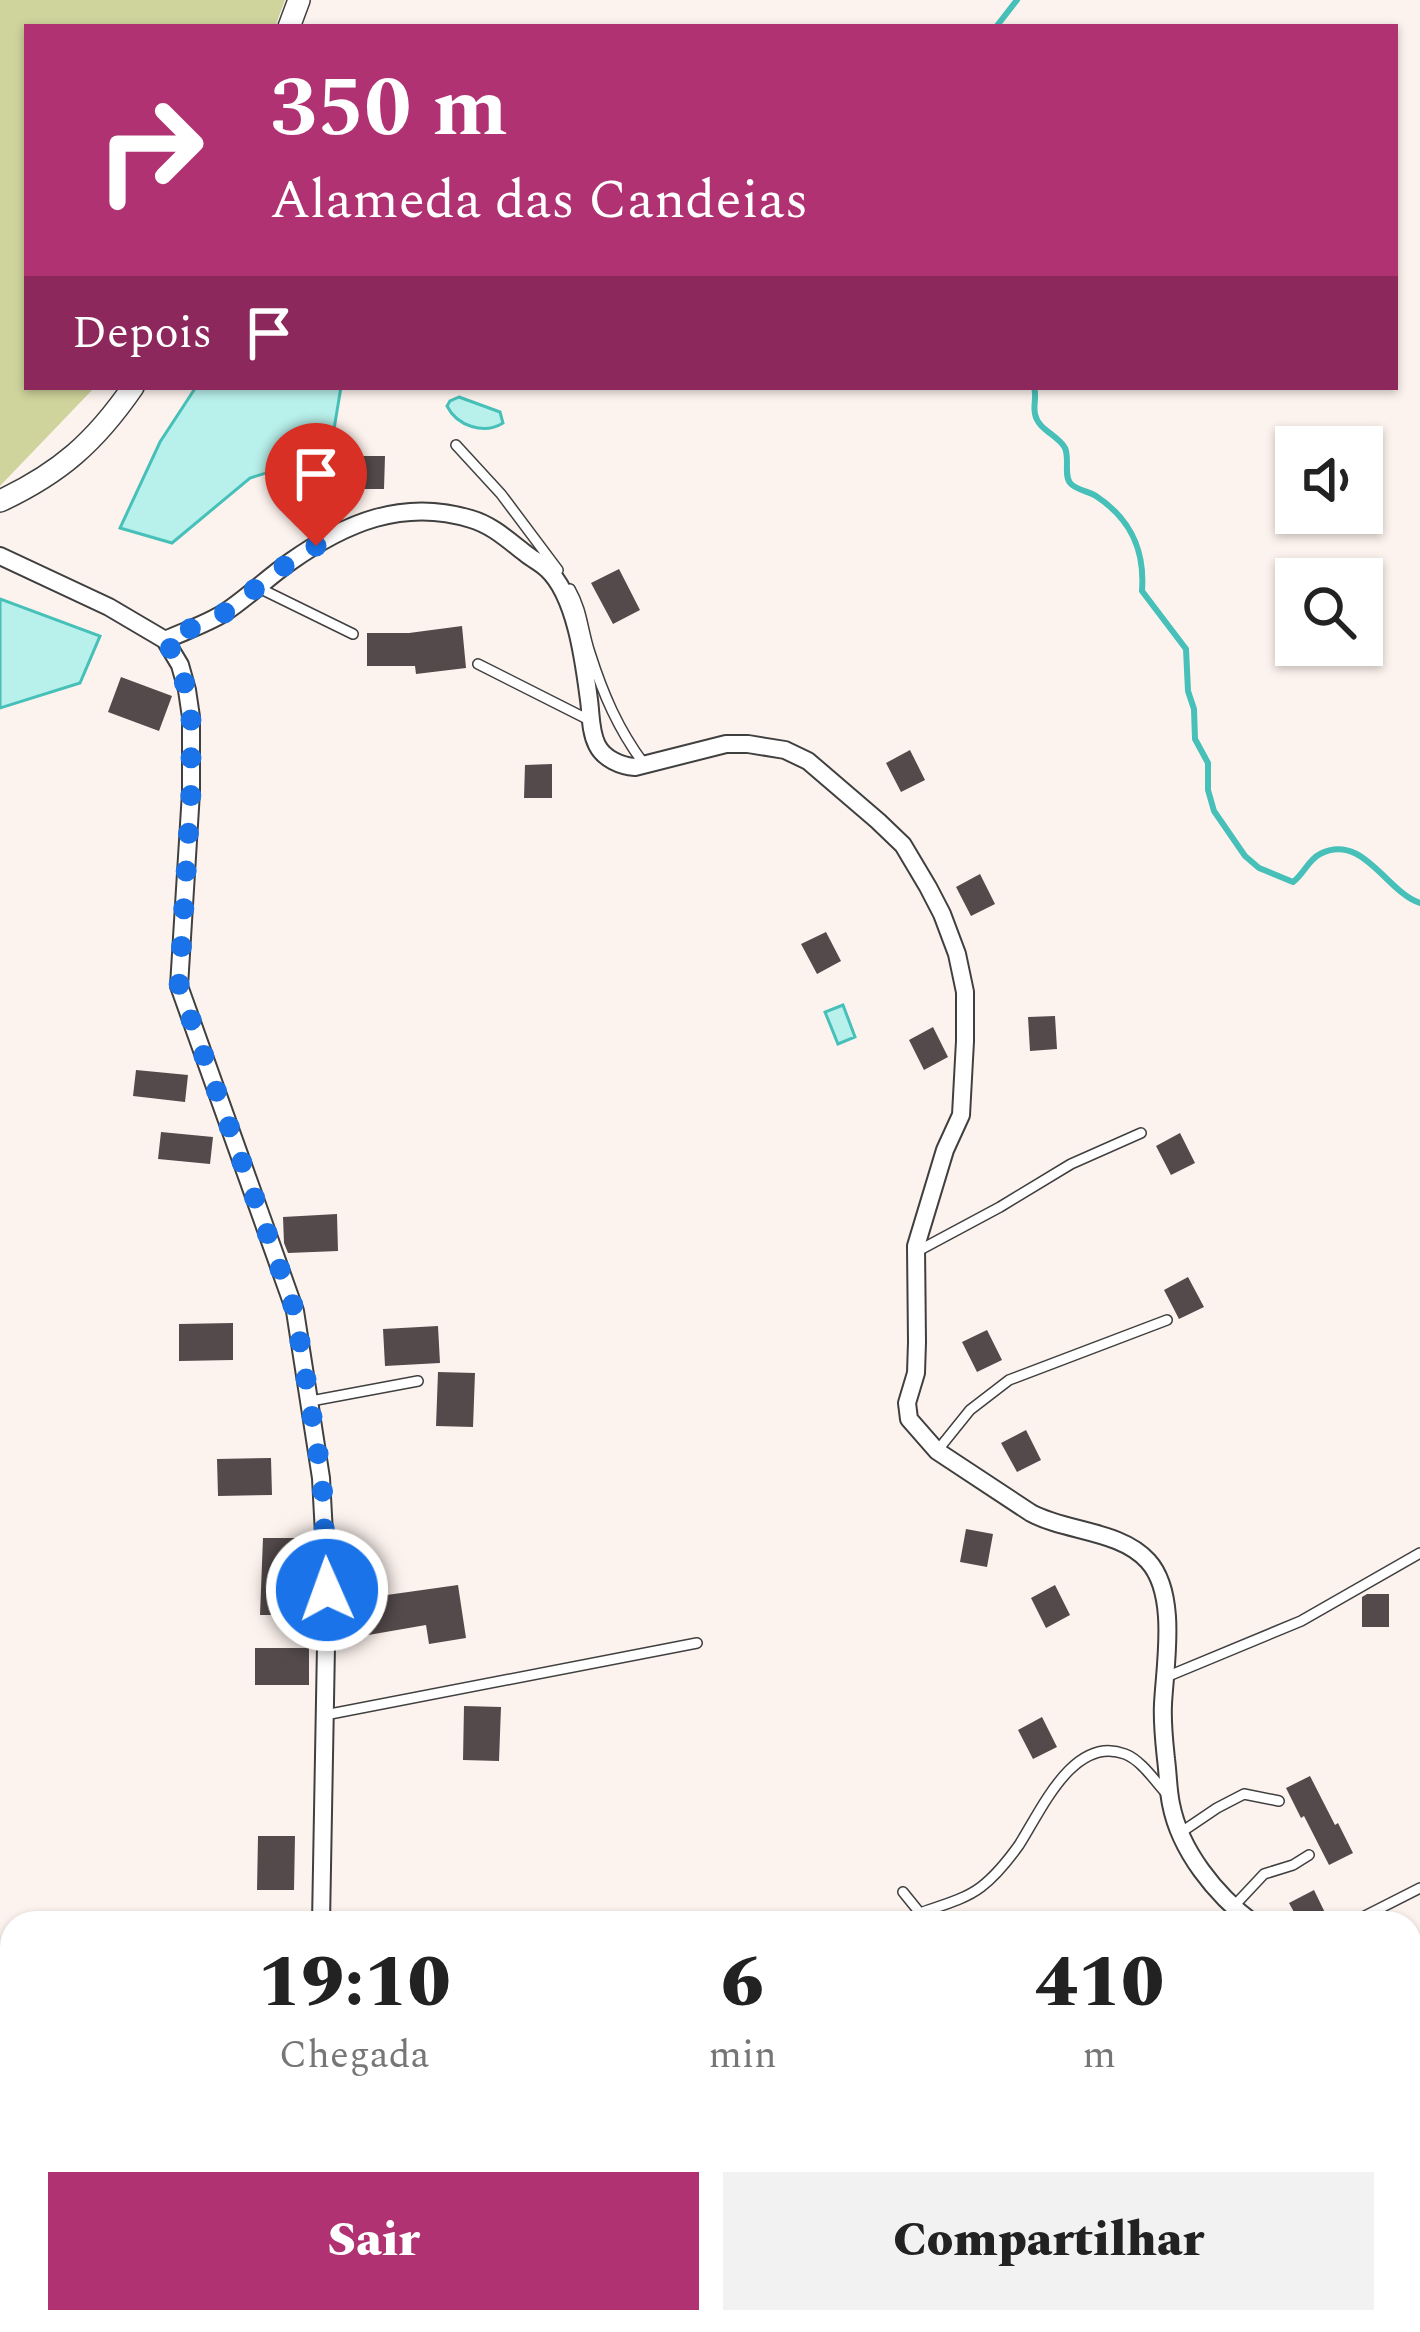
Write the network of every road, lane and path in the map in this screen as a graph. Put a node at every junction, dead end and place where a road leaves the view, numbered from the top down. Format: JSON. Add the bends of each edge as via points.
{"nodes":[{"id":1,"x":131,"y":390,"type":"edge"},
{"id":2,"x":457,"y":445,"type":"dead end"},
{"id":3,"x":0,"y":501,"type":"edge"},
{"id":4,"x":0,"y":556,"type":"edge"},
{"id":5,"x":257,"y":587,"type":"junction"},
{"id":6,"x":353,"y":634,"type":"dead end"},
{"id":7,"x":165,"y":640,"type":"junction"},
{"id":8,"x":478,"y":664,"type":"dead end"},
{"id":9,"x":591,"y":721,"type":"junction"},
{"id":10,"x":644,"y":764,"type":"junction"},
{"id":11,"x":1141,"y":1133,"type":"dead end"},
{"id":12,"x":916,"y":1252,"type":"junction"},
{"id":13,"x":1167,"y":1320,"type":"dead end"},
{"id":14,"x":418,"y":1381,"type":"dead end"},
{"id":15,"x":311,"y":1401,"type":"junction"},
{"id":16,"x":937,"y":1451,"type":"junction"},
{"id":17,"x":1420,"y":1553,"type":"edge"},
{"id":18,"x":697,"y":1643,"type":"dead end"},
{"id":19,"x":1166,"y":1677,"type":"junction"},
{"id":20,"x":325,"y":1715,"type":"junction"},
{"id":21,"x":1170,"y":1796,"type":"junction"},
{"id":22,"x":1279,"y":1801,"type":"dead end"},
{"id":23,"x":1180,"y":1833,"type":"junction"},
{"id":24,"x":1309,"y":1855,"type":"dead end"},
{"id":25,"x":1420,"y":1888,"type":"edge"},
{"id":26,"x":903,"y":1892,"type":"dead end"},
{"id":27,"x":1234,"y":1906,"type":"junction"},
{"id":28,"x":321,"y":1911,"type":"edge"},
{"id":29,"x":919,"y":1911,"type":"edge"},
{"id":30,"x":922,"y":1911,"type":"edge"},
{"id":31,"x":1240,"y":1911,"type":"edge"},
{"id":32,"x":1375,"y":1911,"type":"edge"}],
"edges":[{"from":1,"to":3,"type":"street","via":[[73,458]]},
{"from":2,"to":10,"type":"lane","via":[[502,494],[581,608],[614,719]]},
{"from":4,"to":7,"type":"street"},
{"from":5,"to":6,"type":"lane"},
{"from":5,"to":7,"type":"street","via":[[223,614]]},
{"from":5,"to":9,"type":"street","via":[[380,515],[435,510],[476,520],[549,570],[560,588]]},
{"from":7,"to":15,"type":"street","via":[[181,665],[191,717],[179,986],[295,1311]]},
{"from":8,"to":9,"type":"lane"},
{"from":9,"to":10,"type":"street","via":[[603,753],[622,766]]},
{"from":10,"to":12,"type":"street","via":[[726,744],[785,750],[890,832],[928,887],[957,954],[965,1041],[961,1115]]},
{"from":11,"to":12,"type":"lane"},
{"from":12,"to":16,"type":"street","via":[[916,1373],[907,1403],[909,1419]]},
{"from":13,"to":16,"type":"lane","via":[[1009,1380],[970,1410]]},
{"from":14,"to":15,"type":"lane"},
{"from":15,"to":20,"type":"street","via":[[326,1544]]},
{"from":16,"to":19,"type":"street","via":[[1045,1521],[1126,1544],[1148,1560],[1166,1610]]},
{"from":17,"to":19,"type":"lane","via":[[1301,1621]]},
{"from":18,"to":20,"type":"lane"},
{"from":19,"to":21,"type":"street"},
{"from":20,"to":28,"type":"street"},
{"from":21,"to":23,"type":"street"},
{"from":21,"to":30,"type":"lane","via":[[1125,1754],[1098,1753],[1069,1768],[980,1888]]},
{"from":22,"to":23,"type":"lane","via":[[1244,1794]]},
{"from":23,"to":27,"type":"street"},
{"from":24,"to":27,"type":"lane","via":[[1264,1874]]},
{"from":25,"to":32,"type":"lane"},
{"from":26,"to":29,"type":"lane"},
{"from":27,"to":31,"type":"street"}]}
